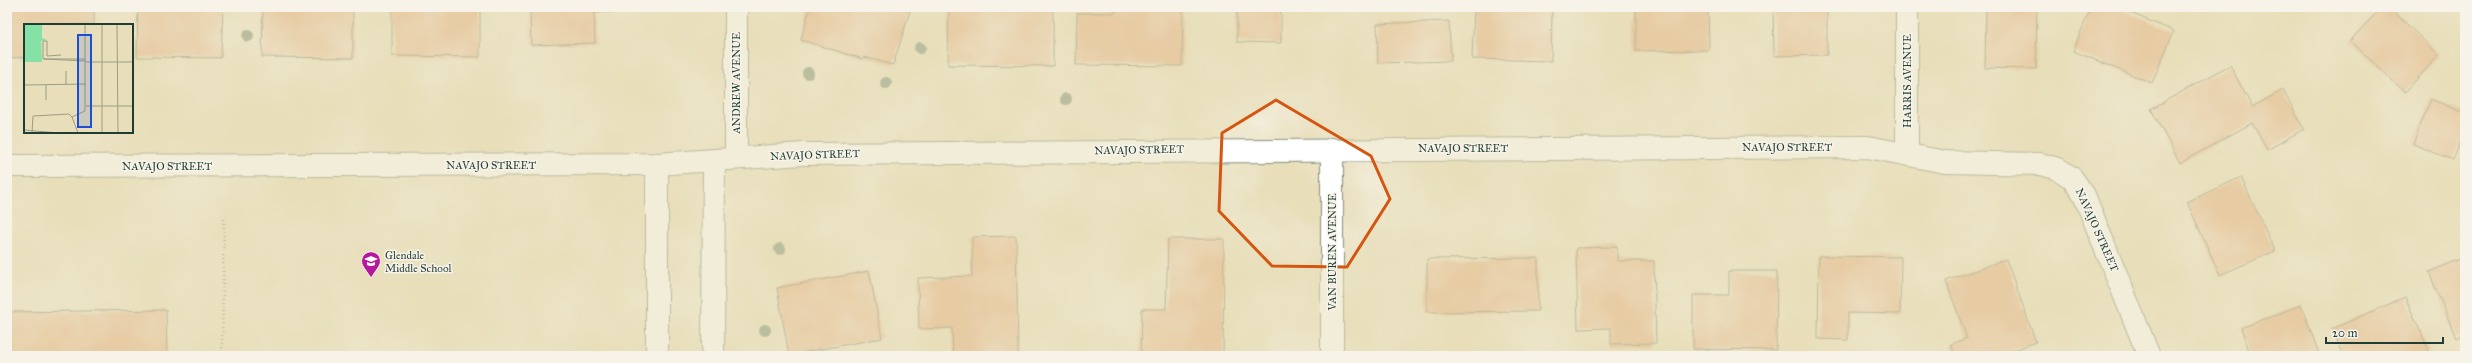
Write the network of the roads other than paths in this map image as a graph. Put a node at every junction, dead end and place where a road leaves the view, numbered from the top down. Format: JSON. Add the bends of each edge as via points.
{"nodes":[{"id":1,"x":736,"y":7,"type":"edge"},
{"id":2,"x":1907,"y":7,"type":"edge"},
{"id":3,"x":1332,"y":149,"type":"junction"},
{"id":4,"x":1907,"y":154,"type":"junction"},
{"id":5,"x":736,"y":158,"type":"junction"},
{"id":6,"x":714,"y":160,"type":"junction"},
{"id":7,"x":657,"y":164,"type":"junction"},
{"id":8,"x":7,"y":166,"type":"edge"},
{"id":9,"x":657,"y":356,"type":"edge"},
{"id":10,"x":713,"y":356,"type":"edge"},
{"id":11,"x":1332,"y":356,"type":"edge"},
{"id":12,"x":2149,"y":356,"type":"edge"}],
"edges":[{"from":1,"to":5,"type":"street","name":"ANDREW AVENUE"},
{"from":2,"to":4,"type":"street","name":"HARRIS AVENUE"},
{"from":3,"to":4,"type":"street","name":"NAVAJO STREET","via":[[1868,147]]},
{"from":3,"to":5,"type":"street","name":"NAVAJO STREET","via":[[803,154]]},
{"from":3,"to":11,"type":"street","name":"VAN BUREN AVENUE"},
{"from":4,"to":12,"type":"street","name":"NAVAJO STREET","via":[[1944,162],[2040,164],[2058,169],[2072,178],[2084,195]]},
{"from":5,"to":6,"type":"street","name":"NAVAJO STREET"},
{"from":6,"to":7,"type":"street","name":"NAVAJO STREET"},
{"from":6,"to":10,"type":"street"},
{"from":7,"to":8,"type":"street","name":"NAVAJO STREET"},
{"from":7,"to":9,"type":"street"}]}
